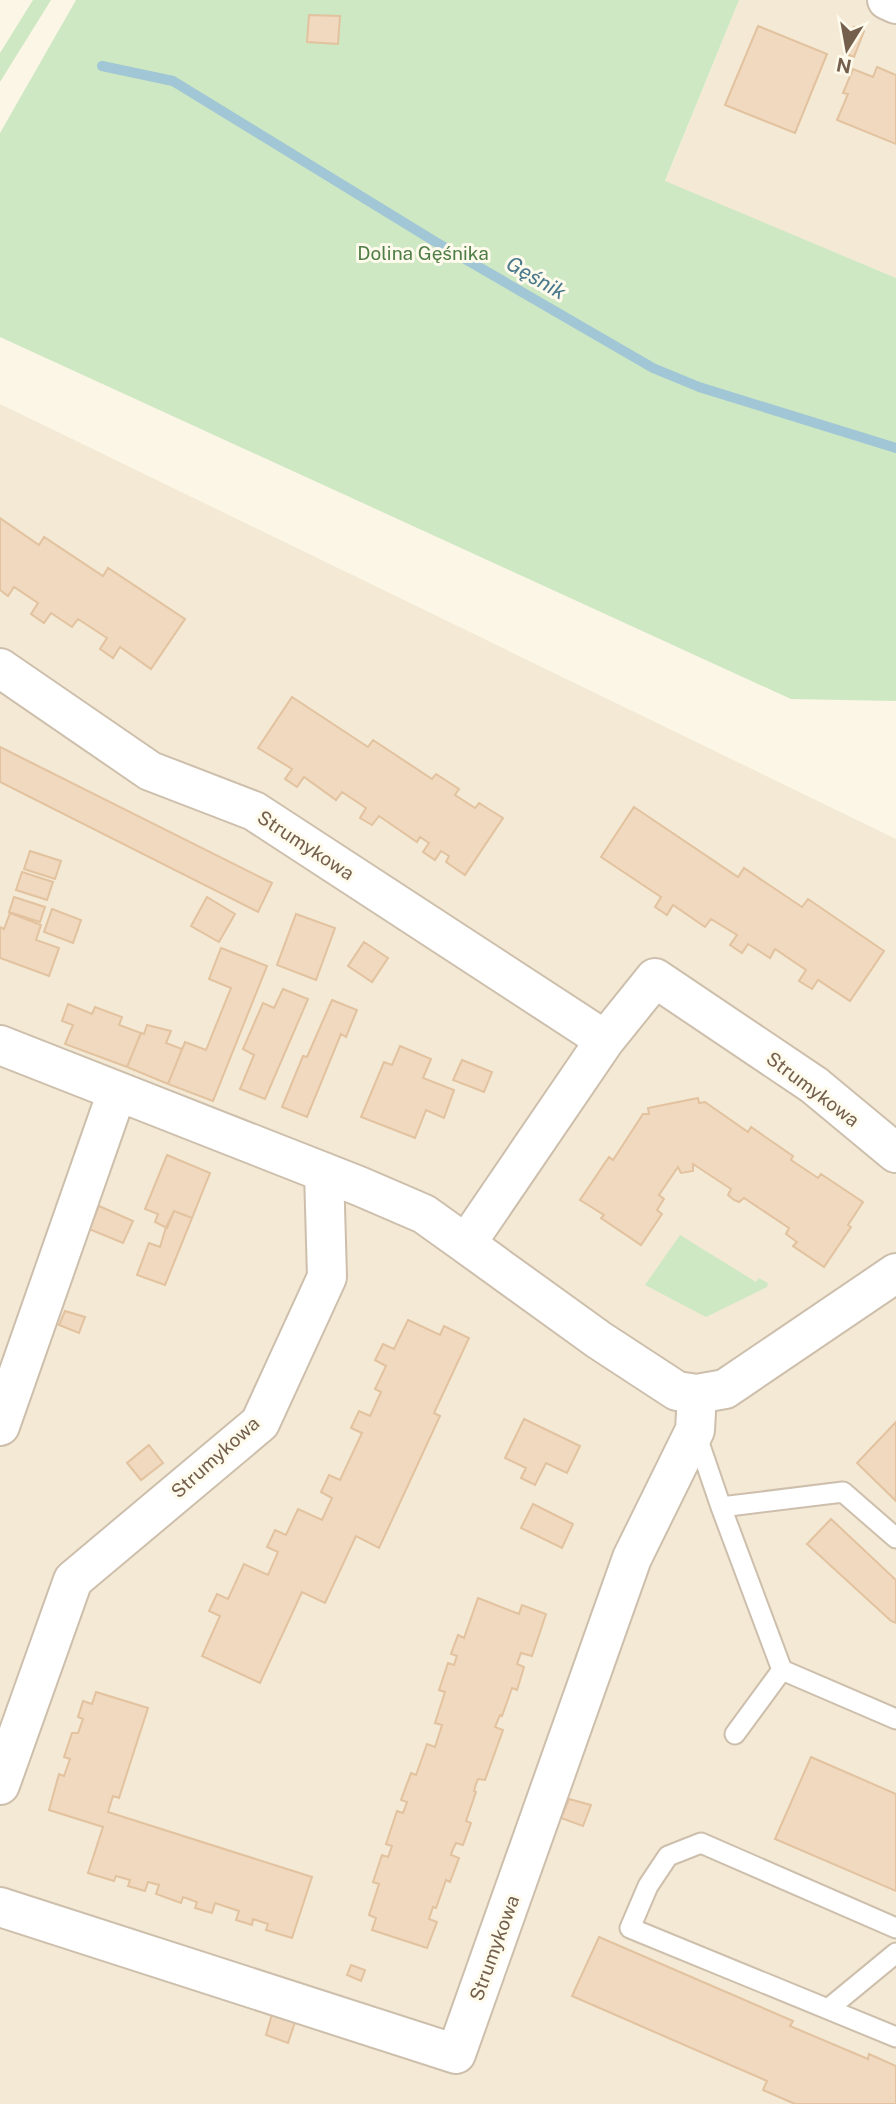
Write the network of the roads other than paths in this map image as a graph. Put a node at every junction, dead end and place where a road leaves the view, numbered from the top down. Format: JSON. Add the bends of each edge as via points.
{"nodes":[{"id":1,"x":887,"y":0,"type":"edge"},
{"id":2,"x":896,"y":4,"type":"edge"},
{"id":3,"x":0,"y":668,"type":"edge"},
{"id":4,"x":605,"y":1040,"type":"junction"},
{"id":5,"x":0,"y":1045,"type":"edge"},
{"id":6,"x":117,"y":1092,"type":"junction"},
{"id":7,"x":896,"y":1153,"type":"edge"},
{"id":8,"x":324,"y":1172,"type":"junction"},
{"id":9,"x":466,"y":1244,"type":"junction"},
{"id":10,"x":896,"y":1273,"type":"edge"},
{"id":11,"x":696,"y":1412,"type":"junction"},
{"id":12,"x":0,"y":1426,"type":"edge"},
{"id":13,"x":720,"y":1507,"type":"junction"},
{"id":14,"x":896,"y":1538,"type":"edge"},
{"id":15,"x":782,"y":1670,"type":"junction"},
{"id":16,"x":896,"y":1719,"type":"edge"},
{"id":17,"x":735,"y":1734,"type":"dead end"},
{"id":18,"x":0,"y":1785,"type":"edge"},
{"id":19,"x":0,"y":1907,"type":"edge"},
{"id":20,"x":896,"y":1928,"type":"edge"},
{"id":21,"x":896,"y":1953,"type":"edge"},
{"id":22,"x":828,"y":2009,"type":"junction"},
{"id":23,"x":896,"y":2037,"type":"edge"}],
"edges":[{"from":1,"to":2,"type":"street"},
{"from":3,"to":4,"type":"street","name":"Strumykowa","via":[[150,771],[254,811]]},
{"from":4,"to":7,"type":"street","name":"Strumykowa","via":[[654,978],[814,1085]]},
{"from":4,"to":9,"type":"street","name":"Strumykowa"},
{"from":5,"to":6,"type":"street"},
{"from":6,"to":8,"type":"street"},
{"from":6,"to":12,"type":"street"},
{"from":8,"to":9,"type":"street","via":[[424,1214]]},
{"from":8,"to":18,"type":"street","name":"Strumykowa","via":[[327,1277],[260,1423],[73,1580]]},
{"from":9,"to":11,"type":"street","via":[[677,1391]]},
{"from":10,"to":11,"type":"street"},
{"from":11,"to":13,"type":"lane"},
{"from":11,"to":19,"type":"street","name":"Strumykowa","via":[[632,1558],[456,2054]]},
{"from":13,"to":14,"type":"lane","via":[[844,1492]]},
{"from":13,"to":15,"type":"lane"},
{"from":15,"to":16,"type":"lane"},
{"from":15,"to":17,"type":"lane"},
{"from":20,"to":22,"type":"lane","via":[[701,1843],[668,1856],[648,1886],[631,1928]]},
{"from":21,"to":22,"type":"lane"},
{"from":22,"to":23,"type":"lane"}]}
